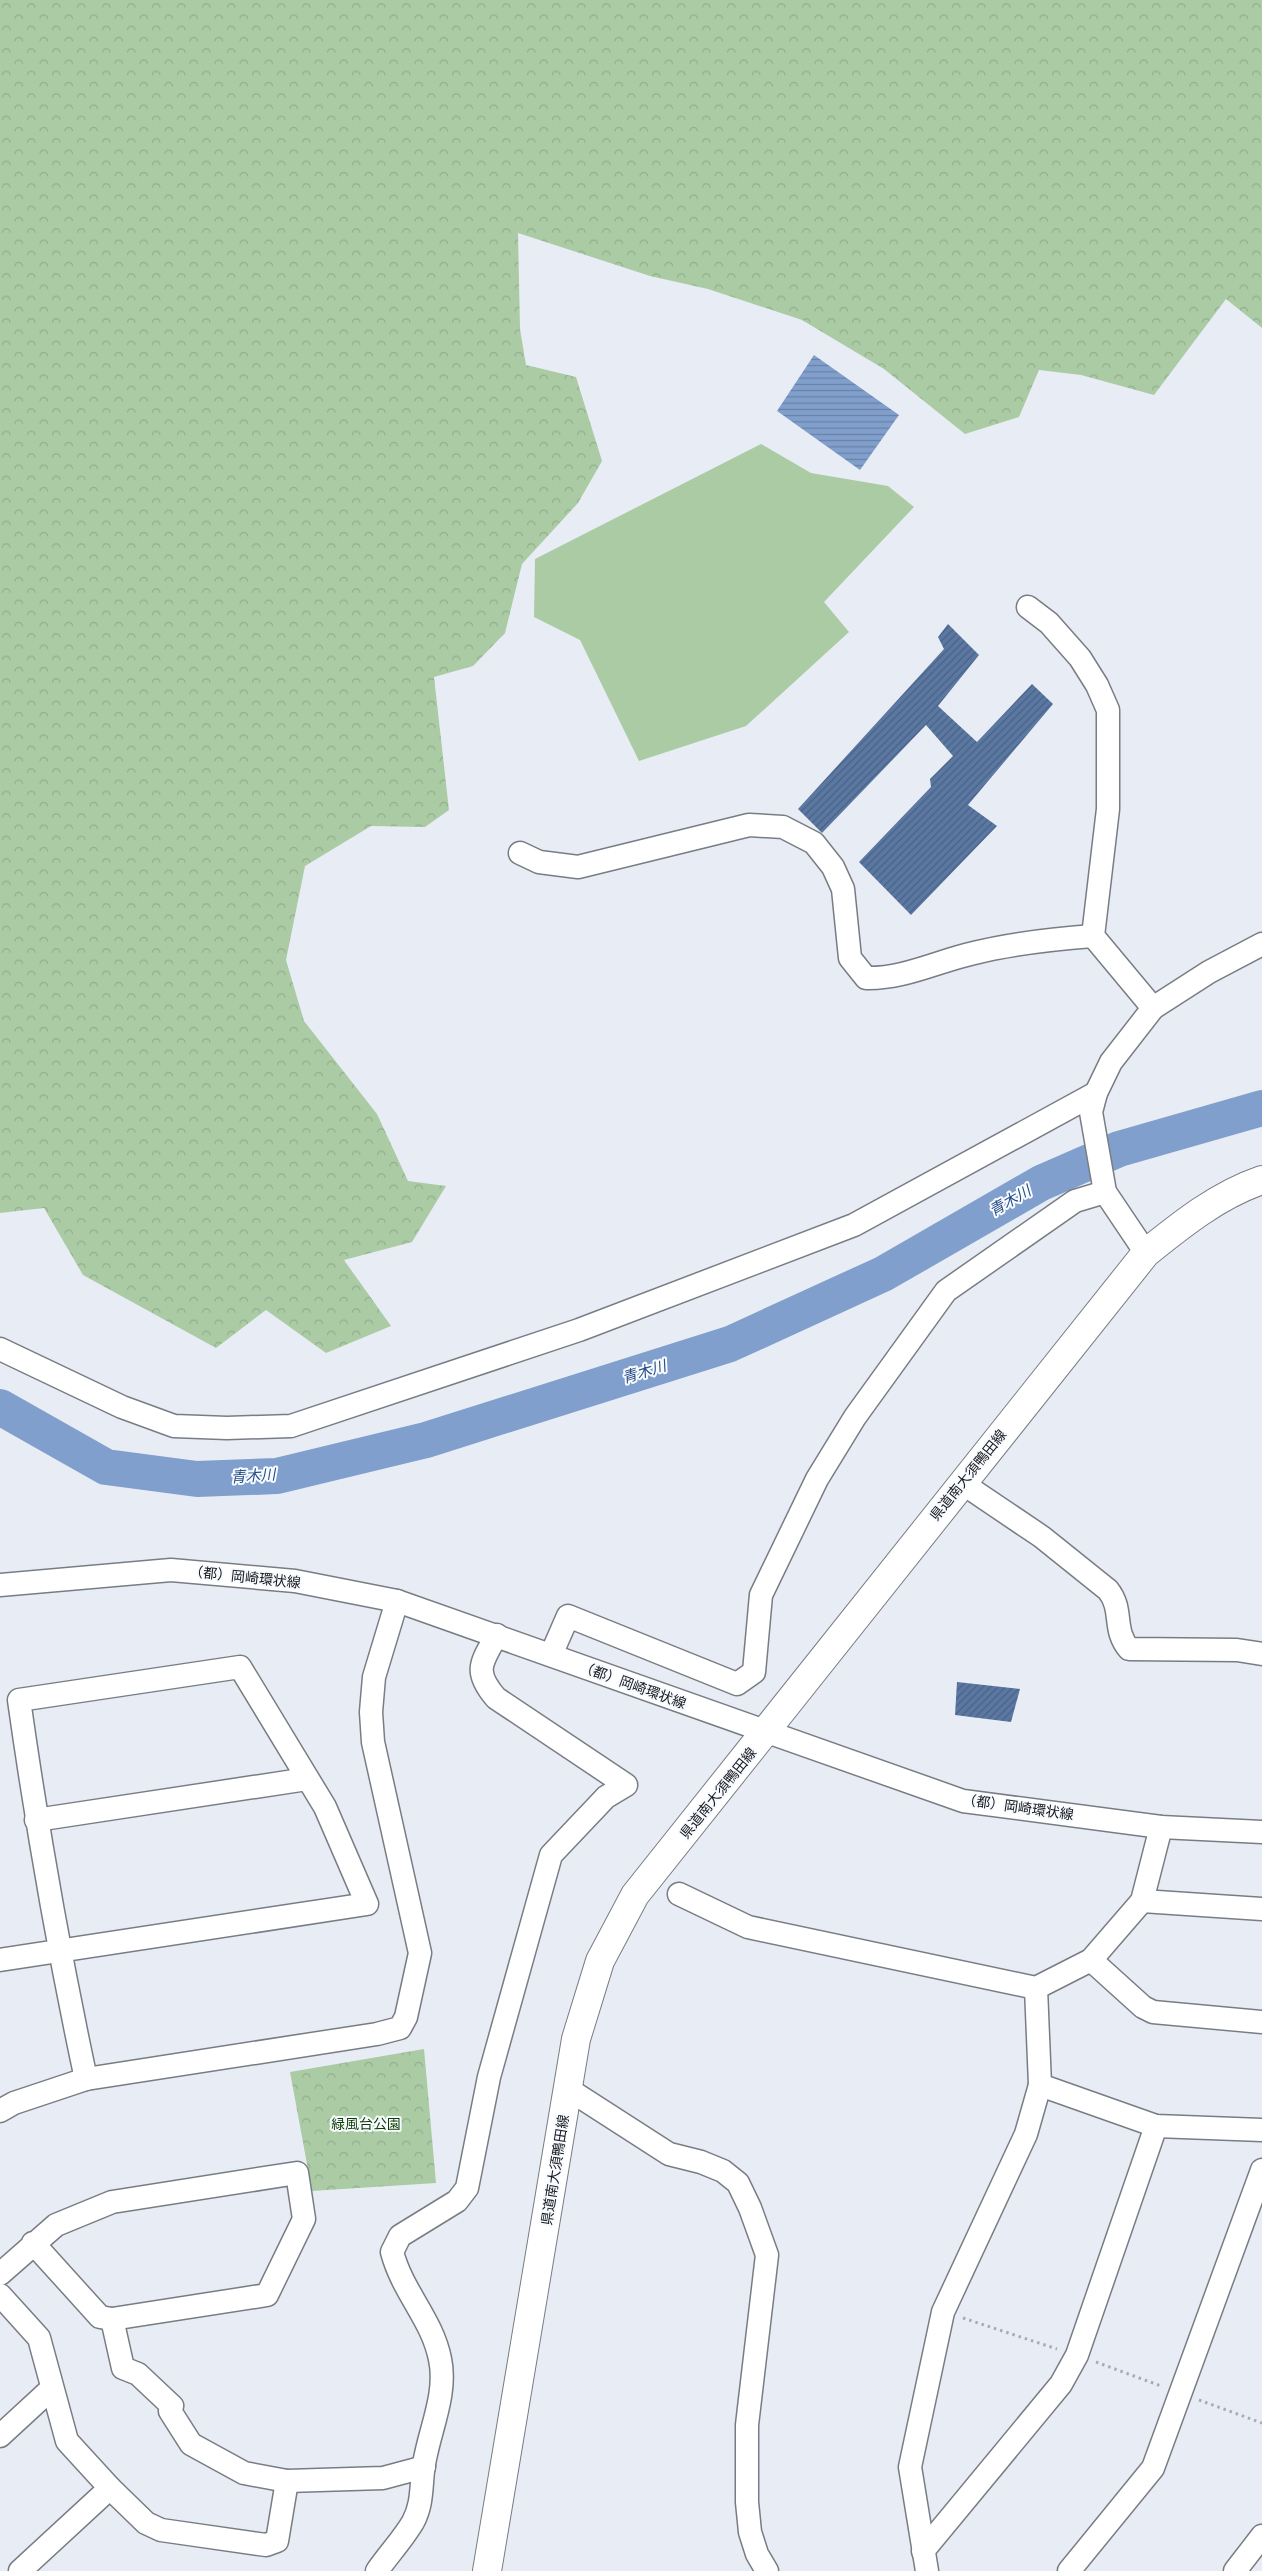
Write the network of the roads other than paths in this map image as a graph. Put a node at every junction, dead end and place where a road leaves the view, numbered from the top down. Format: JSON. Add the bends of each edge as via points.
{"nodes":[{"id":1,"x":1028,"y":607,"type":"dead end"},
{"id":2,"x":520,"y":853,"type":"dead end"},
{"id":3,"x":1093,"y":936,"type":"junction"},
{"id":4,"x":1262,"y":944,"type":"edge"},
{"id":5,"x":1154,"y":1008,"type":"junction"},
{"id":6,"x":1094,"y":1102,"type":"junction"},
{"id":7,"x":1262,"y":1180,"type":"edge"},
{"id":8,"x":1105,"y":1185,"type":"junction"},
{"id":9,"x":1146,"y":1253,"type":"junction"},
{"id":10,"x":0,"y":1349,"type":"edge"},
{"id":11,"x":962,"y":1483,"type":"junction"},
{"id":12,"x":0,"y":1585,"type":"edge"},
{"id":13,"x":397,"y":1601,"type":"junction"},
{"id":14,"x":497,"y":1635,"type":"junction"},
{"id":15,"x":1262,"y":1654,"type":"edge"},
{"id":16,"x":551,"y":1655,"type":"junction"},
{"id":17,"x":766,"y":1732,"type":"junction"},
{"id":18,"x":307,"y":1779,"type":"junction"},
{"id":19,"x":36,"y":1820,"type":"junction"},
{"id":20,"x":1161,"y":1827,"type":"junction"},
{"id":21,"x":1262,"y":1832,"type":"edge"},
{"id":22,"x":679,"y":1894,"type":"dead end"},
{"id":23,"x":1142,"y":1901,"type":"junction"},
{"id":24,"x":1262,"y":1909,"type":"edge"},
{"id":25,"x":58,"y":1950,"type":"junction"},
{"id":26,"x":0,"y":1960,"type":"edge"},
{"id":27,"x":1091,"y":1960,"type":"junction"},
{"id":28,"x":1036,"y":1988,"type":"junction"},
{"id":29,"x":1262,"y":2022,"type":"edge"},
{"id":30,"x":86,"y":2078,"type":"junction"},
{"id":31,"x":1040,"y":2085,"type":"junction"},
{"id":32,"x":568,"y":2089,"type":"junction"},
{"id":33,"x":0,"y":2111,"type":"edge"},
{"id":34,"x":1156,"y":2126,"type":"junction"},
{"id":35,"x":1262,"y":2130,"type":"edge"},
{"id":36,"x":1262,"y":2170,"type":"edge"},
{"id":37,"x":33,"y":2243,"type":"junction"},
{"id":38,"x":0,"y":2274,"type":"edge"},
{"id":39,"x":0,"y":2295,"type":"edge"},
{"id":40,"x":112,"y":2319,"type":"junction"},
{"id":41,"x":51,"y":2389,"type":"junction"},
{"id":42,"x":0,"y":2436,"type":"edge"},
{"id":43,"x":424,"y":2467,"type":"junction"},
{"id":44,"x":287,"y":2481,"type":"junction"},
{"id":45,"x":110,"y":2488,"type":"junction"},
{"id":46,"x":1262,"y":2536,"type":"edge"},
{"id":47,"x":925,"y":2561,"type":"edge"},
{"id":48,"x":20,"y":2571,"type":"edge"},
{"id":49,"x":376,"y":2571,"type":"edge"},
{"id":50,"x":487,"y":2571,"type":"edge"},
{"id":51,"x":767,"y":2571,"type":"edge"},
{"id":52,"x":1069,"y":2571,"type":"edge"},
{"id":53,"x":1235,"y":2571,"type":"edge"}],
"edges":[{"from":1,"to":3,"type":"street","via":[[1049,623],[1080,658],[1108,710],[1108,809]]},
{"from":2,"to":3,"type":"street","via":[[538,862],[578,868],[749,825],[783,827],[814,843],[833,867],[843,889],[850,958],[866,978],[887,979],[973,953],[1028,942]]},
{"from":3,"to":5,"type":"street"},
{"from":4,"to":5,"type":"street","via":[[1209,972]]},
{"from":5,"to":6,"type":"street","via":[[1111,1062]]},
{"from":6,"to":8,"type":"street"},
{"from":6,"to":10,"type":"street","via":[[854,1225],[579,1330],[291,1426],[174,1426],[122,1407]]},
{"from":7,"to":9,"type":"main road","name":"県道南大須鴨田線","via":[[1246,1185],[1197,1212]]},
{"from":8,"to":9,"type":"street"},
{"from":8,"to":16,"type":"street","via":[[1074,1201],[946,1291],[855,1417],[817,1479],[761,1595],[754,1672],[737,1684],[568,1616]]},
{"from":9,"to":11,"type":"main road","name":"県道南大須鴨田線"},
{"from":11,"to":15,"type":"street","via":[[1042,1537],[1108,1590],[1116,1601],[1121,1641],[1129,1649],[1237,1650]]},
{"from":11,"to":17,"type":"main road","name":"県道南大須鴨田線"},
{"from":12,"to":13,"type":"street","name":"（都）岡崎環状線","via":[[171,1570],[296,1581]]},
{"from":13,"to":14,"type":"street","name":"（都）岡崎環状線"},
{"from":13,"to":30,"type":"street","via":[[374,1677],[371,1712],[373,1742],[420,1953],[406,2017],[400,2028]]},
{"from":14,"to":16,"type":"street","name":"（都）岡崎環状線"},
{"from":14,"to":43,"type":"street","via":[[481,1667],[482,1680],[496,1698],[626,1785],[606,1796],[551,1855],[489,2077],[467,2188],[457,2201],[400,2236],[392,2252],[407,2291],[430,2326],[440,2360],[440,2390]]},
{"from":16,"to":17,"type":"street","name":"（都）岡崎環状線"},
{"from":17,"to":20,"type":"street","name":"（都）岡崎環状線","via":[[963,1801]]},
{"from":17,"to":32,"type":"main road","name":"県道南大須鴨田線","via":[[635,1895],[600,1961],[576,2038]]},
{"from":18,"to":19,"type":"street"},
{"from":18,"to":19,"type":"street","via":[[240,1667],[76,1691],[19,1700]]},
{"from":18,"to":25,"type":"street","via":[[324,1807],[367,1904]]},
{"from":19,"to":25,"type":"street"},
{"from":20,"to":21,"type":"street","name":"（都）岡崎環状線"},
{"from":20,"to":23,"type":"street"},
{"from":22,"to":28,"type":"street","via":[[748,1927]]},
{"from":23,"to":24,"type":"street"},
{"from":23,"to":27,"type":"street"},
{"from":25,"to":26,"type":"street"},
{"from":25,"to":30,"type":"street"},
{"from":27,"to":28,"type":"street"},
{"from":27,"to":29,"type":"street","via":[[1143,2007],[1153,2012]]},
{"from":28,"to":31,"type":"street"},
{"from":30,"to":33,"type":"street"},
{"from":31,"to":34,"type":"street"},
{"from":31,"to":47,"type":"street","via":[[1026,2134],[943,2312],[910,2467]]},
{"from":32,"to":50,"type":"main road","name":"県道南大須鴨田線"},
{"from":32,"to":51,"type":"street","via":[[669,2154],[724,2171],[738,2183],[750,2208],[767,2255],[747,2425],[747,2502],[750,2532]]},
{"from":34,"to":35,"type":"street"},
{"from":34,"to":47,"type":"street","via":[[1077,2355],[1061,2384]]},
{"from":36,"to":52,"type":"street","via":[[1153,2468]]},
{"from":37,"to":38,"type":"street"},
{"from":37,"to":40,"type":"street","via":[[100,2317]]},
{"from":37,"to":40,"type":"street","via":[[56,2225],[112,2202],[297,2173],[304,2219],[267,2295]]},
{"from":39,"to":41,"type":"street","via":[[39,2338]]},
{"from":40,"to":44,"type":"street","via":[[123,2368],[138,2374],[172,2406],[170,2411],[191,2444],[244,2472]]},
{"from":41,"to":42,"type":"street"},
{"from":41,"to":45,"type":"street","via":[[67,2441]]},
{"from":43,"to":44,"type":"street","via":[[383,2478]]},
{"from":43,"to":49,"type":"street","via":[[422,2502],[413,2522]]},
{"from":44,"to":45,"type":"street","via":[[277,2541],[266,2545],[161,2530],[146,2523]]},
{"from":45,"to":48,"type":"street"},
{"from":46,"to":53,"type":"street"}]}
